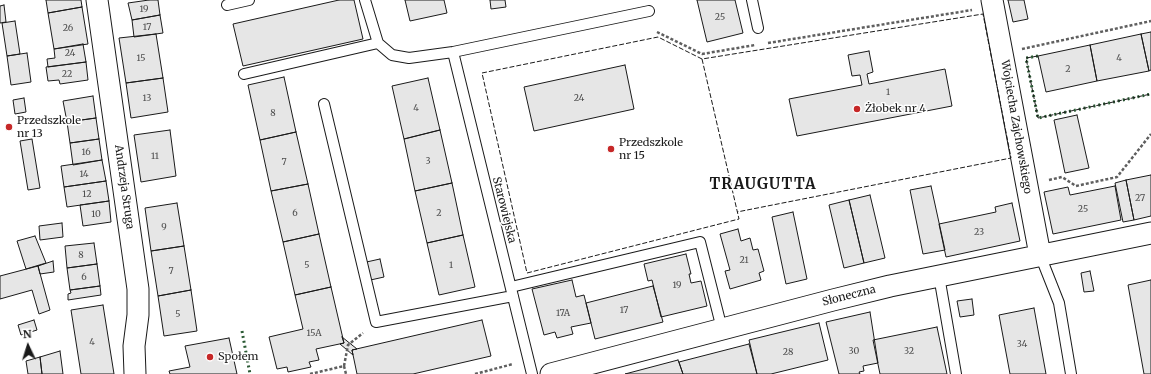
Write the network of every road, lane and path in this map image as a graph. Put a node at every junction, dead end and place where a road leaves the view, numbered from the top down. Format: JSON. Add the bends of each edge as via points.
{"nodes":[{"id":1,"x":97,"y":0,"type":"edge"},
{"id":2,"x":249,"y":0,"type":"edge"},
{"id":3,"x":365,"y":0,"type":"edge"},
{"id":4,"x":752,"y":0,"type":"edge"},
{"id":5,"x":993,"y":3,"type":"edge"},
{"id":6,"x":227,"y":5,"type":"dead end"},
{"id":7,"x":650,"y":11,"type":"dead end"},
{"id":8,"x":1151,"y":21,"type":"edge"},
{"id":9,"x":758,"y":28,"type":"dead end"},
{"id":10,"x":657,"y":32,"type":"dead end"},
{"id":11,"x":378,"y":44,"type":"junction"},
{"id":12,"x":765,"y":44,"type":"dead end"},
{"id":13,"x":757,"y":45,"type":"dead end"},
{"id":14,"x":1001,"y":45,"type":"junction"},
{"id":15,"x":453,"y":52,"type":"junction"},
{"id":16,"x":244,"y":74,"type":"dead end"},
{"id":17,"x":324,"y":104,"type":"dead end"},
{"id":18,"x":1151,"y":134,"type":"edge"},
{"id":19,"x":1026,"y":184,"type":"junction"},
{"id":20,"x":1151,"y":233,"type":"edge"},
{"id":21,"x":1040,"y":255,"type":"junction"},
{"id":22,"x":939,"y":276,"type":"junction"},
{"id":23,"x":512,"y":292,"type":"junction"},
{"id":24,"x":376,"y":322,"type":"junction"},
{"id":25,"x":722,"y":329,"type":"junction"},
{"id":26,"x":344,"y":366,"type":"junction"},
{"id":27,"x":135,"y":374,"type":"edge"},
{"id":28,"x":310,"y":374,"type":"edge"},
{"id":29,"x":346,"y":374,"type":"edge"},
{"id":30,"x":532,"y":374,"type":"edge"},
{"id":31,"x":551,"y":374,"type":"edge"},
{"id":32,"x":956,"y":374,"type":"edge"},
{"id":33,"x":1071,"y":374,"type":"edge"}],
"edges":[{"from":1,"to":27,"type":"street","name":"Andrzeja Struga","via":[[138,289]]},
{"from":2,"to":6,"type":"lane"},
{"from":3,"to":11,"type":"lane"},
{"from":4,"to":9,"type":"lane"},
{"from":5,"to":12,"type":"path"},
{"from":5,"to":14,"type":"street","name":"Wojciecha Zajchowskiego"},
{"from":7,"to":15,"type":"lane"},
{"from":8,"to":14,"type":"path"},
{"from":10,"to":13,"type":"path","via":[[702,54]]},
{"from":11,"to":15,"type":"lane","via":[[392,55],[409,58]]},
{"from":11,"to":16,"type":"lane"},
{"from":14,"to":19,"type":"street","name":"Wojciecha Zajchowskiego"},
{"from":15,"to":23,"type":"lane","name":"Starowiejska"},
{"from":17,"to":24,"type":"lane"},
{"from":18,"to":19,"type":"path","via":[[1117,177],[1076,186],[1062,177]]},
{"from":19,"to":21,"type":"street","name":"Wojciecha Zajchowskiego"},
{"from":20,"to":21,"type":"street","name":"Słoneczna"},
{"from":21,"to":22,"type":"street","name":"Słoneczna"},
{"from":21,"to":33,"type":"lane","via":[[1059,303]]},
{"from":22,"to":25,"type":"street","name":"Słoneczna"},
{"from":22,"to":32,"type":"lane"},
{"from":23,"to":24,"type":"lane"},
{"from":23,"to":25,"type":"lane","via":[[700,242]]},
{"from":23,"to":30,"type":"lane","name":"Starowiejska"},
{"from":24,"to":26,"type":"path","via":[[348,345]]},
{"from":25,"to":31,"type":"street","name":"Słoneczna"},
{"from":26,"to":28,"type":"path"},
{"from":26,"to":29,"type":"path"}]}
